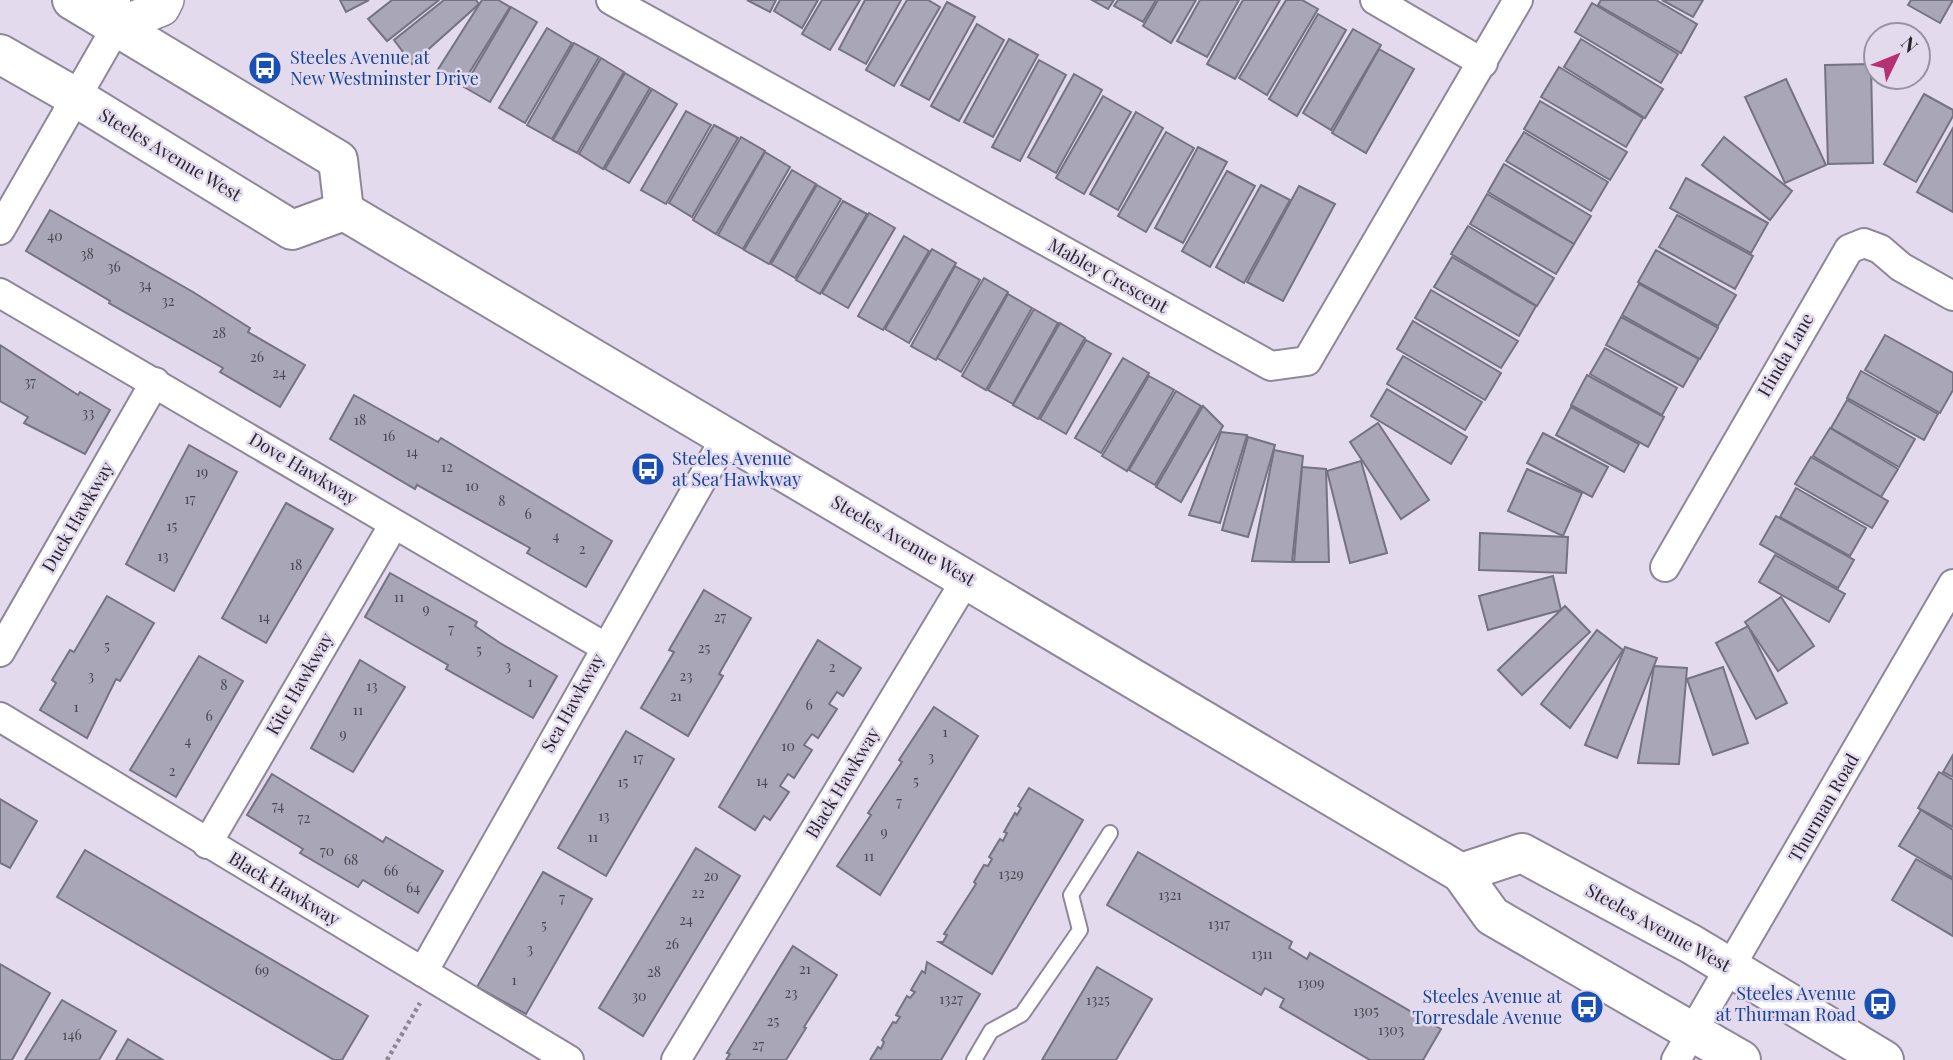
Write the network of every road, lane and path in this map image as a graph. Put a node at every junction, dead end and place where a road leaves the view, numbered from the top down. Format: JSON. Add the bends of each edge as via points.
{"nodes":[{"id":1,"x":72,"y":0,"type":"edge"},
{"id":2,"x":166,"y":0,"type":"edge"},
{"id":3,"x":611,"y":0,"type":"edge"},
{"id":4,"x":1375,"y":0,"type":"edge"},
{"id":5,"x":1518,"y":0,"type":"edge"},
{"id":6,"x":115,"y":13,"type":"edge"},
{"id":7,"x":0,"y":54,"type":"edge"},
{"id":8,"x":1483,"y":63,"type":"junction"},
{"id":9,"x":78,"y":98,"type":"junction"},
{"id":10,"x":344,"y":211,"type":"junction"},
{"id":11,"x":0,"y":230,"type":"edge"},
{"id":12,"x":0,"y":293,"type":"edge"},
{"id":13,"x":1953,"y":296,"type":"edge"},
{"id":14,"x":155,"y":382,"type":"junction"},
{"id":15,"x":726,"y":437,"type":"junction"},
{"id":16,"x":394,"y":524,"type":"junction"},
{"id":17,"x":1665,"y":567,"type":"dead end"},
{"id":18,"x":967,"y":578,"type":"junction"},
{"id":19,"x":1953,"y":584,"type":"edge"},
{"id":20,"x":605,"y":647,"type":"junction"},
{"id":21,"x":0,"y":652,"type":"edge"},
{"id":22,"x":0,"y":717,"type":"edge"},
{"id":23,"x":1110,"y":832,"type":"dead end"},
{"id":24,"x":207,"y":844,"type":"junction"},
{"id":25,"x":1461,"y":873,"type":"junction"},
{"id":26,"x":1730,"y":967,"type":"junction"},
{"id":27,"x":423,"y":972,"type":"junction"},
{"id":28,"x":1685,"y":1046,"type":"edge"},
{"id":29,"x":387,"y":1060,"type":"edge"},
{"id":30,"x":569,"y":1060,"type":"edge"},
{"id":31,"x":676,"y":1060,"type":"edge"},
{"id":32,"x":974,"y":1060,"type":"edge"},
{"id":33,"x":1741,"y":1060,"type":"edge"},
{"id":34,"x":1884,"y":1060,"type":"edge"}],
"edges":[{"from":1,"to":6,"type":"main road"},
{"from":2,"to":6,"type":"street","via":[[162,8]]},
{"from":3,"to":8,"type":"street","name":"Mabley Crescent","via":[[1271,366],[1307,361]]},
{"from":4,"to":8,"type":"street"},
{"from":5,"to":8,"type":"street","name":"Mabley Crescent"},
{"from":6,"to":9,"type":"street"},
{"from":6,"to":10,"type":"main road","via":[[338,160]]},
{"from":7,"to":9,"type":"main road","name":"Steeles Avenue West"},
{"from":9,"to":10,"type":"main road","name":"Steeles Avenue West","via":[[292,230]]},
{"from":9,"to":11,"type":"street"},
{"from":10,"to":15,"type":"main road","name":"Steeles Avenue West"},
{"from":12,"to":14,"type":"street","name":"Dove Hawkway"},
{"from":13,"to":17,"type":"street","name":"Hinda Lane","via":[[1901,267],[1880,248],[1864,243],[1849,249]]},
{"from":14,"to":16,"type":"street","name":"Dove Hawkway"},
{"from":14,"to":21,"type":"street","name":"Duck Hawkway"},
{"from":15,"to":18,"type":"main road","name":"Steeles Avenue West"},
{"from":15,"to":20,"type":"street","name":"Sea Hawkway"},
{"from":16,"to":20,"type":"street","name":"Dove Hawkway"},
{"from":16,"to":24,"type":"street","name":"Kite Hawkway"},
{"from":18,"to":25,"type":"main road","name":"Steeles Avenue West"},
{"from":18,"to":31,"type":"street","name":"Black Hawkway"},
{"from":19,"to":26,"type":"street","name":"Thurman Road"},
{"from":20,"to":27,"type":"street","name":"Sea Hawkway"},
{"from":22,"to":24,"type":"street","name":"Black Hawkway"},
{"from":23,"to":32,"type":"lane","via":[[1071,895],[1080,930],[1022,1014],[991,1031]]},
{"from":24,"to":27,"type":"street","name":"Black Hawkway"},
{"from":25,"to":26,"type":"main road","name":"Steeles Avenue West","via":[[1522,853]]},
{"from":25,"to":28,"type":"main road","name":"Steeles Avenue West","via":[[1492,916]]},
{"from":26,"to":28,"type":"street","name":"Thurman Road"},
{"from":26,"to":34,"type":"main road","name":"Steeles Avenue West"},
{"from":27,"to":29,"type":"path","via":[[421,1002]]},
{"from":27,"to":30,"type":"street","name":"Black Hawkway"},
{"from":28,"to":33,"type":"main road","name":"Steeles Avenue West"}]}
